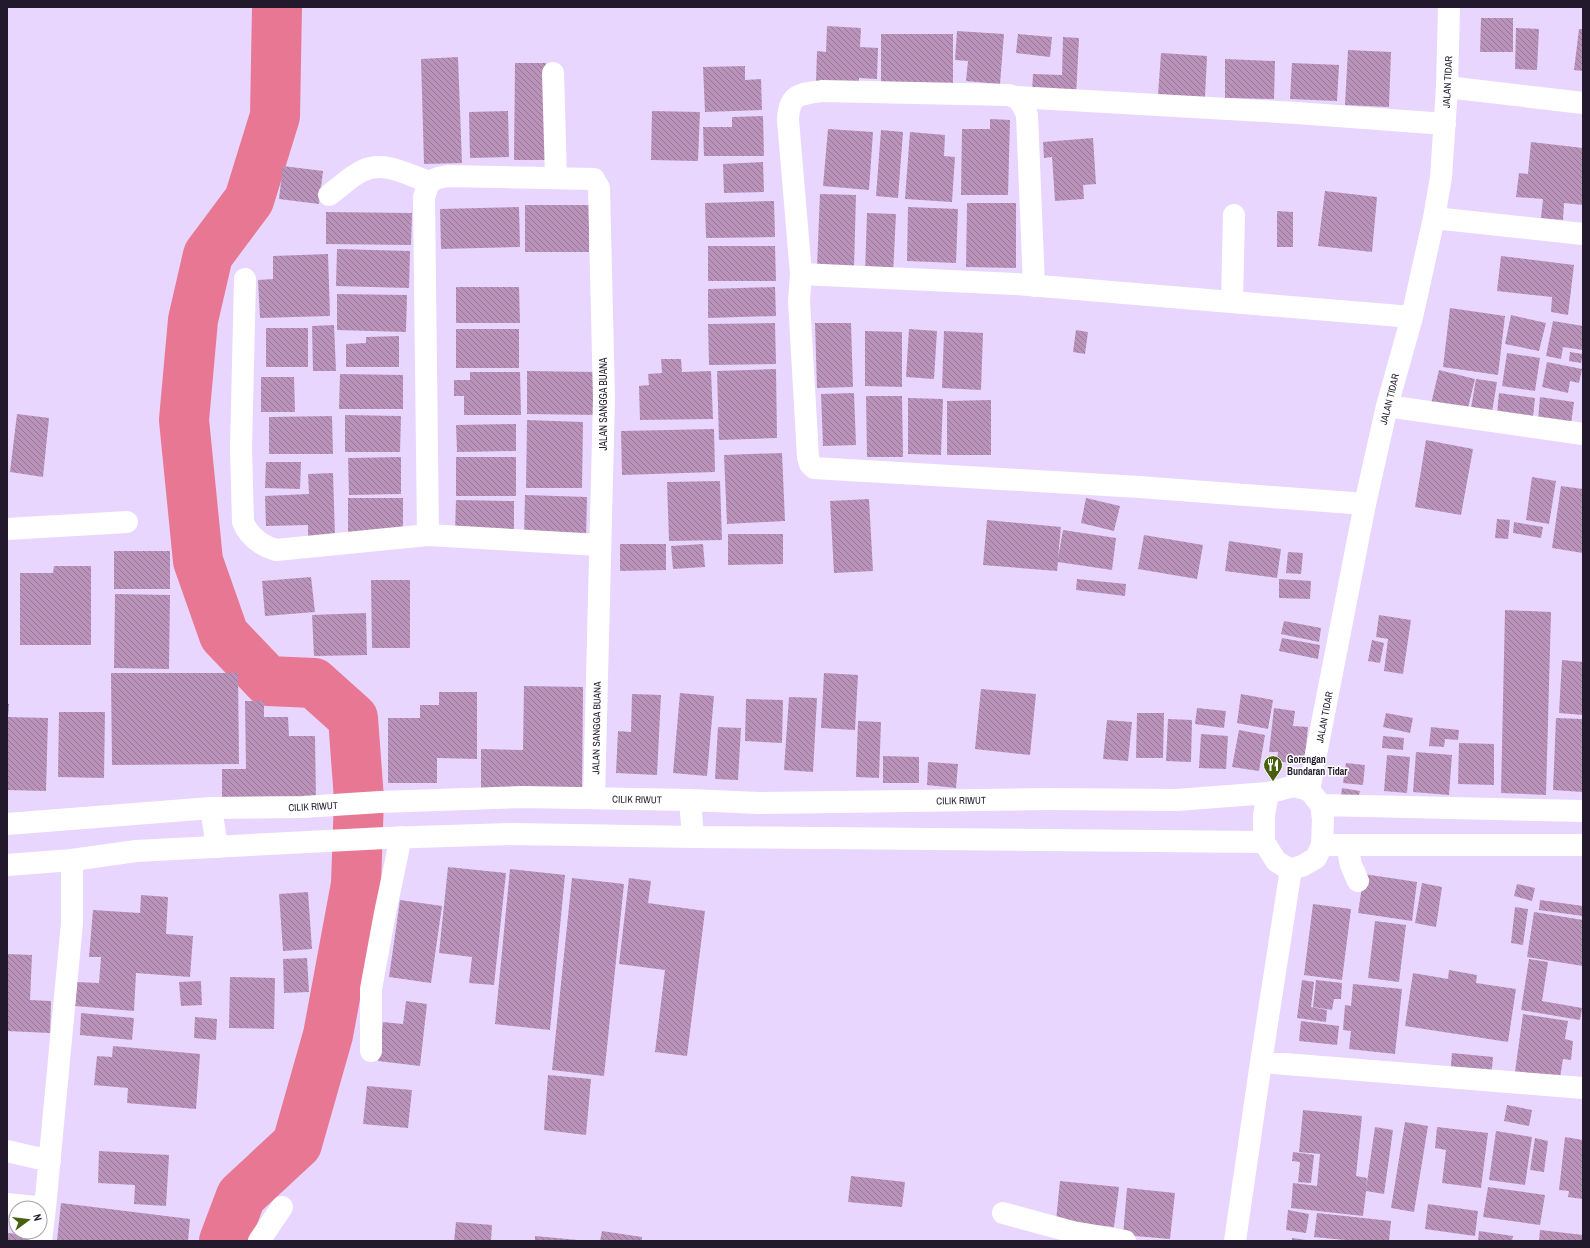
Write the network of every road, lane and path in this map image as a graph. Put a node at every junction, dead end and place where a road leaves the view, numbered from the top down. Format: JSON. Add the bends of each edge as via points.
{"nodes":[{"id":1,"x":1448,"y":7,"type":"edge"},
{"id":2,"x":553,"y":73,"type":"dead end"},
{"id":3,"x":1447,"y":87,"type":"junction"},
{"id":4,"x":1017,"y":97,"type":"junction"},
{"id":5,"x":1583,"y":103,"type":"edge"},
{"id":6,"x":1445,"y":124,"type":"junction"},
{"id":7,"x":556,"y":178,"type":"junction"},
{"id":8,"x":429,"y":182,"type":"junction"},
{"id":9,"x":329,"y":195,"type":"dead end"},
{"id":10,"x":1234,"y":215,"type":"dead end"},
{"id":11,"x":1434,"y":218,"type":"junction"},
{"id":12,"x":1583,"y":234,"type":"edge"},
{"id":13,"x":801,"y":274,"type":"junction"},
{"id":14,"x":245,"y":280,"type":"dead end"},
{"id":15,"x":1034,"y":286,"type":"junction"},
{"id":16,"x":1232,"y":302,"type":"junction"},
{"id":17,"x":1412,"y":317,"type":"junction"},
{"id":18,"x":1386,"y":406,"type":"junction"},
{"id":19,"x":1583,"y":434,"type":"edge"},
{"id":20,"x":1365,"y":504,"type":"junction"},
{"id":21,"x":127,"y":522,"type":"dead end"},
{"id":22,"x":7,"y":529,"type":"edge"},
{"id":23,"x":428,"y":535,"type":"junction"},
{"id":24,"x":600,"y":545,"type":"junction"},
{"id":25,"x":1268,"y":793,"type":"junction"},
{"id":26,"x":1315,"y":797,"type":"junction"},
{"id":27,"x":594,"y":798,"type":"junction"},
{"id":28,"x":690,"y":800,"type":"junction"},
{"id":29,"x":211,"y":808,"type":"junction"},
{"id":30,"x":1583,"y":811,"type":"edge"},
{"id":31,"x":7,"y":824,"type":"edge"},
{"id":32,"x":693,"y":837,"type":"junction"},
{"id":33,"x":393,"y":838,"type":"junction"},
{"id":34,"x":1264,"y":842,"type":"junction"},
{"id":35,"x":1322,"y":845,"type":"junction"},
{"id":36,"x":1347,"y":845,"type":"junction"},
{"id":37,"x":1583,"y":845,"type":"edge"},
{"id":38,"x":217,"y":847,"type":"junction"},
{"id":39,"x":72,"y":860,"type":"junction"},
{"id":40,"x":7,"y":865,"type":"edge"},
{"id":41,"x":1291,"y":869,"type":"junction"},
{"id":42,"x":1358,"y":881,"type":"dead end"},
{"id":43,"x":371,"y":1051,"type":"dead end"},
{"id":44,"x":1260,"y":1062,"type":"junction"},
{"id":45,"x":1583,"y":1088,"type":"edge"},
{"id":46,"x":7,"y":1151,"type":"edge"},
{"id":47,"x":50,"y":1161,"type":"junction"},
{"id":48,"x":46,"y":1200,"type":"edge"},
{"id":49,"x":282,"y":1207,"type":"dead end"},
{"id":50,"x":1003,"y":1213,"type":"dead end"},
{"id":51,"x":259,"y":1241,"type":"edge"},
{"id":52,"x":1125,"y":1241,"type":"edge"},
{"id":53,"x":1235,"y":1241,"type":"edge"}],
"edges":[{"from":1,"to":3,"type":"street","name":"JALAN TIDAR"},
{"from":2,"to":7,"type":"street"},
{"from":3,"to":5,"type":"street"},
{"from":3,"to":6,"type":"street","name":"JALAN TIDAR"},
{"from":4,"to":6,"type":"street"},
{"from":4,"to":13,"type":"street","via":[[822,91],[805,93],[791,101],[788,120]]},
{"from":4,"to":15,"type":"street","via":[[1027,115]]},
{"from":6,"to":11,"type":"street","name":"JALAN TIDAR","via":[[1441,177]]},
{"from":7,"to":8,"type":"street","name":"JALAN SANGGA BUANA","via":[[448,176]]},
{"from":7,"to":24,"type":"street","name":"JALAN SANGGA BUANA","via":[[594,179],[599,188],[604,398]]},
{"from":8,"to":9,"type":"street","via":[[394,169],[376,166],[361,171]]},
{"from":8,"to":23,"type":"street","via":[[424,197]]},
{"from":10,"to":16,"type":"street"},
{"from":11,"to":12,"type":"street"},
{"from":11,"to":17,"type":"street","name":"JALAN TIDAR"},
{"from":13,"to":15,"type":"street"},
{"from":13,"to":20,"type":"street","via":[[799,301],[808,457],[814,468],[1139,487]]},
{"from":14,"to":23,"type":"street","via":[[241,448],[243,522],[247,532],[264,546],[276,550]]},
{"from":15,"to":16,"type":"street"},
{"from":16,"to":17,"type":"street"},
{"from":17,"to":18,"type":"street","name":"JALAN TIDAR"},
{"from":18,"to":19,"type":"street"},
{"from":18,"to":20,"type":"street","name":"JALAN TIDAR"},
{"from":20,"to":26,"type":"street","name":"JALAN TIDAR"},
{"from":21,"to":22,"type":"street"},
{"from":23,"to":24,"type":"street"},
{"from":24,"to":27,"type":"street","name":"JALAN SANGGA BUANA"},
{"from":25,"to":26,"type":"street","via":[[1294,786]]},
{"from":25,"to":28,"type":"street","name":"CILIK RIWUT","via":[[1177,800],[759,803]]},
{"from":25,"to":34,"type":"street","via":[[1264,815]]},
{"from":26,"to":30,"type":"street"},
{"from":26,"to":35,"type":"street","via":[[1323,819]]},
{"from":27,"to":28,"type":"street","name":"CILIK RIWUT"},
{"from":27,"to":29,"type":"street","name":"CILIK RIWUT","via":[[522,797],[303,807]]},
{"from":28,"to":32,"type":"street"},
{"from":29,"to":31,"type":"street","name":"CILIK RIWUT"},
{"from":29,"to":38,"type":"street"},
{"from":32,"to":33,"type":"street","via":[[513,834]]},
{"from":32,"to":34,"type":"street"},
{"from":33,"to":38,"type":"street"},
{"from":33,"to":43,"type":"street","via":[[385,913],[372,989]]},
{"from":34,"to":41,"type":"street","via":[[1276,861]]},
{"from":35,"to":36,"type":"street"},
{"from":35,"to":41,"type":"street","via":[[1316,858]]},
{"from":36,"to":37,"type":"street"},
{"from":36,"to":42,"type":"street","via":[[1351,866]]},
{"from":38,"to":39,"type":"street","via":[[136,851]]},
{"from":39,"to":40,"type":"street"},
{"from":39,"to":47,"type":"street","via":[[72,923]]},
{"from":41,"to":44,"type":"street"},
{"from":44,"to":45,"type":"street"},
{"from":44,"to":53,"type":"street"},
{"from":46,"to":47,"type":"street"},
{"from":47,"to":48,"type":"street"},
{"from":49,"to":51,"type":"street"},
{"from":50,"to":52,"type":"street","via":[[1073,1232]]}]}
